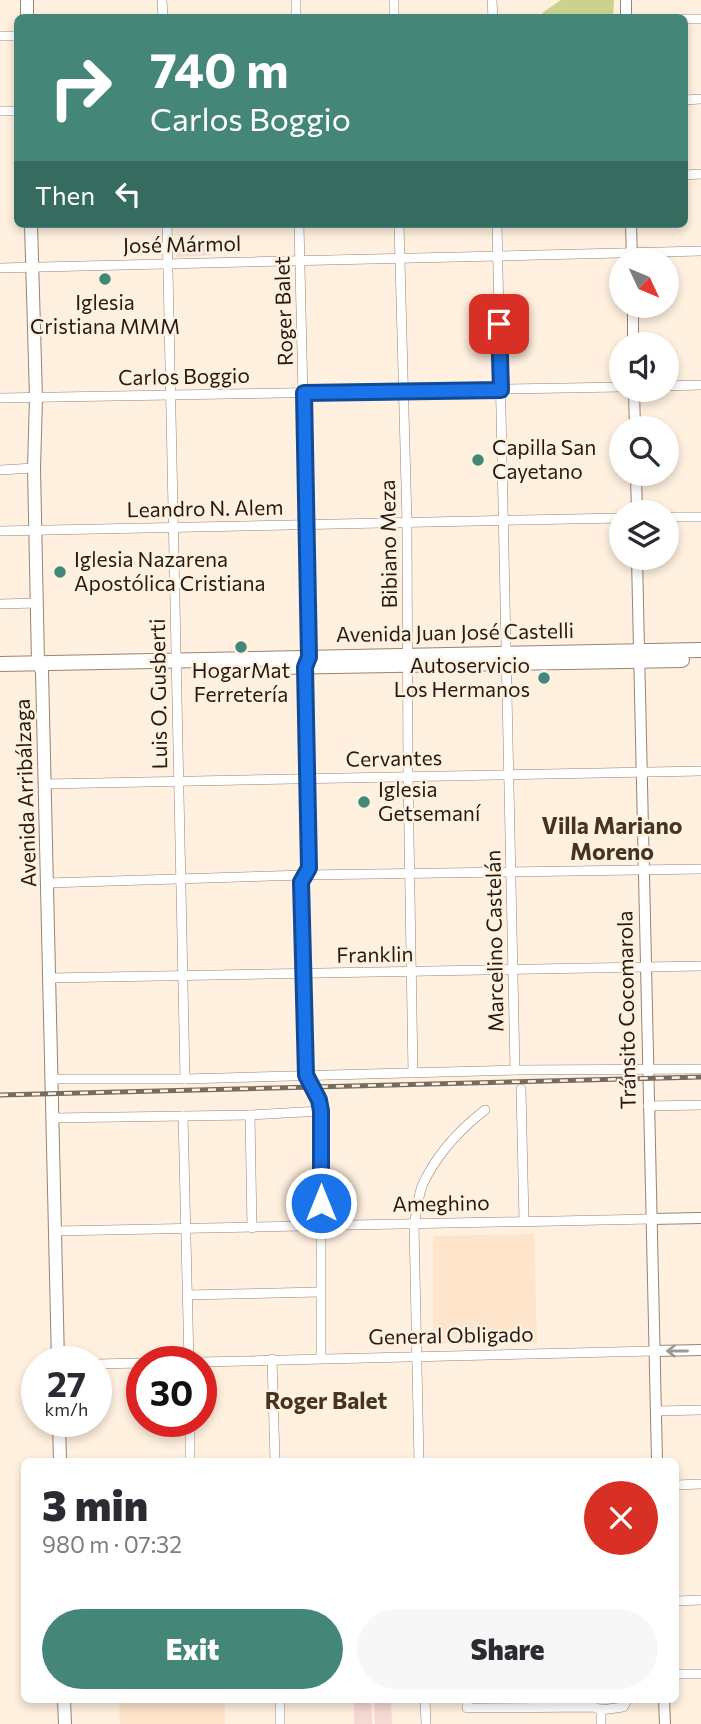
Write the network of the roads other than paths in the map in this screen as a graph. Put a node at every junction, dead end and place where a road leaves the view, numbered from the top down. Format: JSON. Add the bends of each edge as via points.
{"nodes":[{"id":1,"x":31,"y":228,"type":"edge"},
{"id":2,"x":167,"y":228,"type":"edge"},
{"id":3,"x":299,"y":228,"type":"edge"},
{"id":4,"x":399,"y":228,"type":"edge"},
{"id":5,"x":497,"y":228,"type":"edge"},
{"id":6,"x":631,"y":228,"type":"edge"},
{"id":7,"x":632,"y":248,"type":"edge"},
{"id":8,"x":701,"y":251,"type":"edge"},
{"id":9,"x":679,"y":253,"type":"edge"},
{"id":10,"x":497,"y":255,"type":"junction"},
{"id":11,"x":609,"y":257,"type":"edge"},
{"id":12,"x":400,"y":258,"type":"junction"},
{"id":13,"x":300,"y":260,"type":"junction"},
{"id":14,"x":168,"y":262,"type":"junction"},
{"id":15,"x":32,"y":267,"type":"junction"},
{"id":16,"x":0,"y":268,"type":"edge"},
{"id":17,"x":701,"y":385,"type":"edge"},
{"id":18,"x":679,"y":386,"type":"edge"},
{"id":19,"x":609,"y":387,"type":"edge"},
{"id":20,"x":402,"y":390,"type":"junction"},
{"id":21,"x":501,"y":390,"type":"junction"},
{"id":22,"x":304,"y":393,"type":"junction"},
{"id":23,"x":170,"y":394,"type":"junction"},
{"id":24,"x":0,"y":398,"type":"edge"},
{"id":25,"x":36,"y":398,"type":"junction"},
{"id":26,"x":34,"y":468,"type":"junction"},
{"id":27,"x":0,"y":470,"type":"edge"},
{"id":28,"x":609,"y":517,"type":"edge"},
{"id":29,"x":679,"y":517,"type":"edge"},
{"id":30,"x":701,"y":517,"type":"edge"},
{"id":31,"x":505,"y":521,"type":"junction"},
{"id":32,"x":407,"y":523,"type":"junction"},
{"id":33,"x":307,"y":525,"type":"junction"},
{"id":34,"x":174,"y":526,"type":"junction"},
{"id":35,"x":35,"y":530,"type":"junction"},
{"id":36,"x":0,"y":531,"type":"edge"},
{"id":37,"x":637,"y":570,"type":"edge"},
{"id":38,"x":37,"y":603,"type":"junction"},
{"id":39,"x":0,"y":604,"type":"edge"},
{"id":40,"x":701,"y":650,"type":"edge"},
{"id":41,"x":638,"y":656,"type":"junction"},
{"id":42,"x":507,"y":658,"type":"junction"},
{"id":43,"x":408,"y":660,"type":"junction"},
{"id":44,"x":701,"y":660,"type":"edge"},
{"id":45,"x":307,"y":662,"type":"junction"},
{"id":46,"x":0,"y":664,"type":"edge"},
{"id":47,"x":176,"y":664,"type":"junction"},
{"id":48,"x":40,"y":667,"type":"junction"},
{"id":49,"x":0,"y":672,"type":"edge"},
{"id":50,"x":701,"y":771,"type":"edge"},
{"id":51,"x":642,"y":773,"type":"junction"},
{"id":52,"x":509,"y":775,"type":"junction"},
{"id":53,"x":408,"y":776,"type":"junction"},
{"id":54,"x":307,"y":778,"type":"junction"},
{"id":55,"x":177,"y":781,"type":"junction"},
{"id":56,"x":46,"y":784,"type":"junction"},
{"id":57,"x":701,"y":869,"type":"edge"},
{"id":58,"x":644,"y":871,"type":"junction"},
{"id":59,"x":511,"y":872,"type":"junction"},
{"id":60,"x":410,"y":874,"type":"junction"},
{"id":61,"x":305,"y":875,"type":"junction"},
{"id":62,"x":180,"y":880,"type":"junction"},
{"id":63,"x":48,"y":883,"type":"junction"},
{"id":64,"x":701,"y":966,"type":"edge"},
{"id":65,"x":646,"y":968,"type":"junction"},
{"id":66,"x":512,"y":969,"type":"junction"},
{"id":67,"x":411,"y":972,"type":"junction"},
{"id":68,"x":302,"y":973,"type":"junction"},
{"id":69,"x":182,"y":976,"type":"junction"},
{"id":70,"x":49,"y":978,"type":"junction"},
{"id":71,"x":701,"y":1069,"type":"edge"},
{"id":72,"x":515,"y":1070,"type":"junction"},
{"id":73,"x":647,"y":1070,"type":"junction"},
{"id":74,"x":413,"y":1073,"type":"junction"},
{"id":75,"x":306,"y":1075,"type":"junction"},
{"id":76,"x":52,"y":1079,"type":"junction"},
{"id":77,"x":185,"y":1079,"type":"junction"},
{"id":78,"x":521,"y":1089,"type":"dead end"},
{"id":79,"x":701,"y":1105,"type":"edge"},
{"id":80,"x":648,"y":1106,"type":"junction"},
{"id":81,"x":485,"y":1110,"type":"dead end"},
{"id":82,"x":321,"y":1111,"type":"junction"},
{"id":83,"x":250,"y":1115,"type":"junction"},
{"id":84,"x":183,"y":1116,"type":"junction"},
{"id":85,"x":52,"y":1118,"type":"junction"},
{"id":86,"x":701,"y":1218,"type":"edge"},
{"id":87,"x":651,"y":1219,"type":"junction"},
{"id":88,"x":523,"y":1221,"type":"junction"},
{"id":89,"x":414,"y":1224,"type":"junction"},
{"id":90,"x":321,"y":1226,"type":"junction"},
{"id":91,"x":185,"y":1228,"type":"junction"},
{"id":92,"x":253,"y":1228,"type":"junction"},
{"id":93,"x":55,"y":1231,"type":"junction"},
{"id":94,"x":320,"y":1292,"type":"junction"},
{"id":95,"x":187,"y":1295,"type":"junction"},
{"id":96,"x":58,"y":1346,"type":"edge"},
{"id":97,"x":189,"y":1346,"type":"edge"},
{"id":98,"x":701,"y":1350,"type":"edge"},
{"id":99,"x":654,"y":1351,"type":"junction"},
{"id":100,"x":416,"y":1356,"type":"junction"},
{"id":101,"x":320,"y":1357,"type":"junction"},
{"id":102,"x":272,"y":1359,"type":"junction"},
{"id":103,"x":217,"y":1361,"type":"edge"},
{"id":104,"x":701,"y":1410,"type":"edge"},
{"id":105,"x":657,"y":1411,"type":"junction"},
{"id":106,"x":59,"y":1437,"type":"edge"},
{"id":107,"x":190,"y":1437,"type":"edge"},
{"id":108,"x":60,"y":1458,"type":"edge"},
{"id":109,"x":190,"y":1458,"type":"edge"},
{"id":110,"x":275,"y":1458,"type":"edge"},
{"id":111,"x":419,"y":1458,"type":"edge"},
{"id":112,"x":657,"y":1458,"type":"edge"},
{"id":113,"x":701,"y":1484,"type":"edge"},
{"id":114,"x":679,"y":1485,"type":"edge"},
{"id":115,"x":679,"y":1601,"type":"edge"},
{"id":116,"x":701,"y":1601,"type":"edge"},
{"id":117,"x":679,"y":1674,"type":"edge"},
{"id":118,"x":701,"y":1674,"type":"edge"},
{"id":119,"x":64,"y":1703,"type":"edge"},
{"id":120,"x":280,"y":1703,"type":"edge"},
{"id":121,"x":425,"y":1703,"type":"edge"},
{"id":122,"x":561,"y":1703,"type":"edge"},
{"id":123,"x":625,"y":1703,"type":"edge"},
{"id":124,"x":664,"y":1703,"type":"edge"},
{"id":125,"x":467,"y":1704,"type":"edge"},
{"id":126,"x":596,"y":1705,"type":"edge"},
{"id":127,"x":65,"y":1724,"type":"edge"},
{"id":128,"x":280,"y":1724,"type":"edge"},
{"id":129,"x":426,"y":1724,"type":"edge"},
{"id":130,"x":601,"y":1724,"type":"edge"},
{"id":131,"x":665,"y":1724,"type":"edge"}],
"edges":[{"from":1,"to":15,"type":"main road","name":"Avenida Arribálzaga"},
{"from":2,"to":14,"type":"street","name":"Luis O. Gusberti"},
{"from":3,"to":13,"type":"street","name":"Roger Balet"},
{"from":4,"to":12,"type":"street","name":"Bibiano Meza"},
{"from":5,"to":10,"type":"street","name":"Marcelino Castelán"},
{"from":6,"to":7,"type":"street"},
{"from":8,"to":9,"type":"street","name":"José Mármol"},
{"from":10,"to":11,"type":"street","name":"José Mármol"},
{"from":10,"to":12,"type":"street","name":"José Mármol"},
{"from":10,"to":21,"type":"street","name":"Marcelino Castelán"},
{"from":12,"to":13,"type":"street","name":"José Mármol"},
{"from":12,"to":20,"type":"street","name":"Bibiano Meza"},
{"from":13,"to":14,"type":"street","name":"José Mármol"},
{"from":13,"to":22,"type":"street","name":"Roger Balet"},
{"from":14,"to":15,"type":"street","name":"José Mármol"},
{"from":14,"to":23,"type":"street","name":"Luis O. Gusberti"},
{"from":15,"to":16,"type":"street","name":"José Mármol"},
{"from":15,"to":25,"type":"main road","name":"Avenida Arribálzaga"},
{"from":17,"to":18,"type":"street"},
{"from":19,"to":21,"type":"street","name":"Carlos Boggio"},
{"from":20,"to":21,"type":"street","name":"Carlos Boggio"},
{"from":20,"to":22,"type":"street","name":"Carlos Boggio"},
{"from":20,"to":32,"type":"street","name":"Bibiano Meza"},
{"from":21,"to":31,"type":"street","name":"Marcelino Castelán"},
{"from":22,"to":23,"type":"street","name":"Carlos Boggio"},
{"from":22,"to":33,"type":"street","name":"Roger Balet"},
{"from":23,"to":25,"type":"street","name":"Carlos Boggio"},
{"from":23,"to":34,"type":"street","name":"Luis O. Gusberti"},
{"from":24,"to":25,"type":"street","name":"Carlos Boggio"},
{"from":25,"to":26,"type":"main road","name":"Avenida Arribálzaga"},
{"from":26,"to":27,"type":"street"},
{"from":26,"to":35,"type":"main road","name":"Avenida Arribálzaga"},
{"from":28,"to":31,"type":"street","name":"Leandro N. Alem"},
{"from":29,"to":30,"type":"street"},
{"from":31,"to":32,"type":"street","name":"Leandro N. Alem"},
{"from":31,"to":42,"type":"street","name":"Marcelino Castelán"},
{"from":32,"to":33,"type":"street","name":"Leandro N. Alem"},
{"from":32,"to":43,"type":"street","name":"Bibiano Meza"},
{"from":33,"to":34,"type":"street","name":"Leandro N. Alem"},
{"from":33,"to":45,"type":"street","name":"Roger Balet"},
{"from":34,"to":35,"type":"street","name":"Leandro N. Alem"},
{"from":34,"to":47,"type":"street","name":"Luis O. Gusberti"},
{"from":35,"to":36,"type":"street","name":"Leandro N. Alem"},
{"from":35,"to":38,"type":"main road","name":"Avenida Arribálzaga"},
{"from":37,"to":41,"type":"street","name":"Tránsito Cocomarola"},
{"from":38,"to":39,"type":"street"},
{"from":38,"to":48,"type":"main road","name":"Avenida Arribálzaga"},
{"from":40,"to":41,"type":"main road","name":"Avenida Juan José Castelli"},
{"from":41,"to":42,"type":"main road","name":"Avenida Juan José Castelli"},
{"from":41,"to":44,"type":"main road","name":"Avenida Juan José Castelli"},
{"from":41,"to":51,"type":"street","name":"Tránsito Cocomarola"},
{"from":42,"to":43,"type":"main road","name":"Avenida Juan José Castelli"},
{"from":42,"to":52,"type":"street","name":"Marcelino Castelán"},
{"from":43,"to":45,"type":"main road","name":"Avenida Juan José Castelli"},
{"from":43,"to":53,"type":"street","name":"Bibiano Meza"},
{"from":45,"to":47,"type":"main road","name":"Avenida Juan José Castelli"},
{"from":45,"to":54,"type":"street","name":"Roger Balet"},
{"from":46,"to":48,"type":"main road","name":"Avenida Juan José Castelli"},
{"from":47,"to":48,"type":"main road","name":"Avenida Juan José Castelli"},
{"from":47,"to":55,"type":"street","name":"Luis O. Gusberti"},
{"from":48,"to":49,"type":"main road","name":"Avenida Juan José Castelli"},
{"from":48,"to":56,"type":"main road","name":"Avenida Arribálzaga"},
{"from":50,"to":51,"type":"street","name":"Cervantes"},
{"from":51,"to":52,"type":"street","name":"Cervantes"},
{"from":51,"to":58,"type":"street","name":"Tránsito Cocomarola"},
{"from":52,"to":53,"type":"street","name":"Cervantes"},
{"from":52,"to":59,"type":"street","name":"Marcelino Castelán"},
{"from":53,"to":54,"type":"street","name":"Cervantes"},
{"from":53,"to":60,"type":"street","name":"Bibiano Meza"},
{"from":54,"to":55,"type":"street","name":"Cervantes"},
{"from":54,"to":61,"type":"street","name":"Roger Balet","via":[[309,868]]},
{"from":55,"to":56,"type":"street","name":"Cervantes"},
{"from":55,"to":62,"type":"street","name":"Luis O. Gusberti"},
{"from":56,"to":63,"type":"main road","name":"Avenida Arribálzaga"},
{"from":57,"to":58,"type":"street"},
{"from":58,"to":59,"type":"street"},
{"from":58,"to":65,"type":"street","name":"Tránsito Cocomarola"},
{"from":59,"to":60,"type":"street"},
{"from":59,"to":66,"type":"street","name":"Marcelino Castelán"},
{"from":60,"to":61,"type":"street"},
{"from":60,"to":67,"type":"street","name":"Bibiano Meza"},
{"from":61,"to":62,"type":"street"},
{"from":61,"to":68,"type":"street","name":"Roger Balet","via":[[301,882]]},
{"from":62,"to":63,"type":"street"},
{"from":62,"to":69,"type":"street","name":"Luis O. Gusberti"},
{"from":63,"to":70,"type":"main road","name":"Avenida Arribálzaga"},
{"from":64,"to":65,"type":"street","name":"Franklin"},
{"from":65,"to":66,"type":"street","name":"Franklin"},
{"from":65,"to":73,"type":"street","name":"Tránsito Cocomarola"},
{"from":66,"to":67,"type":"street","name":"Franklin"},
{"from":66,"to":72,"type":"street","name":"Marcelino Castelán"},
{"from":67,"to":68,"type":"street","name":"Franklin"},
{"from":67,"to":74,"type":"street","name":"Bibiano Meza"},
{"from":68,"to":69,"type":"street","name":"Franklin"},
{"from":68,"to":75,"type":"street","name":"Roger Balet"},
{"from":69,"to":70,"type":"street","name":"Franklin"},
{"from":69,"to":77,"type":"street","name":"Luis O. Gusberti"},
{"from":70,"to":76,"type":"main road","name":"Avenida Arribálzaga"},
{"from":71,"to":73,"type":"street"},
{"from":72,"to":73,"type":"street"},
{"from":72,"to":74,"type":"street"},
{"from":73,"to":80,"type":"street","name":"Tránsito Cocomarola"},
{"from":74,"to":75,"type":"street"},
{"from":75,"to":77,"type":"street"},
{"from":75,"to":82,"type":"street","name":"Roger Balet"},
{"from":76,"to":77,"type":"street"},
{"from":76,"to":85,"type":"main road","name":"Avenida Arribálzaga"},
{"from":78,"to":88,"type":"street"},
{"from":79,"to":80,"type":"street"},
{"from":80,"to":87,"type":"street","name":"Tránsito Cocomarola"},
{"from":81,"to":89,"type":"street","via":[[451,1140],[421,1188]]},
{"from":82,"to":83,"type":"street"},
{"from":82,"to":90,"type":"street","name":"Roger Balet"},
{"from":83,"to":84,"type":"street"},
{"from":83,"to":92,"type":"street"},
{"from":84,"to":85,"type":"street"},
{"from":84,"to":91,"type":"street"},
{"from":85,"to":93,"type":"main road","name":"Avenida Arribálzaga"},
{"from":86,"to":87,"type":"street","name":"Ameghino"},
{"from":87,"to":88,"type":"street","name":"Ameghino"},
{"from":87,"to":99,"type":"street","name":"Tránsito Cocomarola"},
{"from":88,"to":89,"type":"street","name":"Ameghino"},
{"from":89,"to":90,"type":"street","name":"Ameghino"},
{"from":89,"to":100,"type":"street"},
{"from":90,"to":92,"type":"street","name":"Ameghino"},
{"from":90,"to":94,"type":"street","name":"Roger Balet"},
{"from":91,"to":92,"type":"street","name":"Ameghino"},
{"from":91,"to":93,"type":"street","name":"Ameghino"},
{"from":91,"to":95,"type":"street"},
{"from":93,"to":96,"type":"main road","name":"Avenida Arribálzaga"},
{"from":94,"to":95,"type":"street"},
{"from":94,"to":101,"type":"street","name":"Roger Balet"},
{"from":95,"to":97,"type":"street"},
{"from":98,"to":99,"type":"street","name":"General Obligado","one_way":true},
{"from":99,"to":100,"type":"street","name":"General Obligado"},
{"from":99,"to":105,"type":"street","name":"Tránsito Cocomarola"},
{"from":100,"to":101,"type":"street","name":"General Obligado"},
{"from":100,"to":111,"type":"street"},
{"from":101,"to":102,"type":"street","name":"General Obligado"},
{"from":102,"to":103,"type":"street","name":"General Obligado"},
{"from":102,"to":110,"type":"street"},
{"from":104,"to":105,"type":"street"},
{"from":105,"to":112,"type":"street","name":"Tránsito Cocomarola"},
{"from":106,"to":108,"type":"main road"},
{"from":107,"to":109,"type":"street"},
{"from":113,"to":114,"type":"street"},
{"from":115,"to":116,"type":"street"},
{"from":117,"to":118,"type":"street"},
{"from":119,"to":127,"type":"main road"},
{"from":120,"to":128,"type":"street"},
{"from":121,"to":129,"type":"street"},
{"from":122,"to":125,"type":"street"},
{"from":122,"to":126,"type":"street"},
{"from":123,"to":126,"type":"street"},
{"from":124,"to":131,"type":"street"},
{"from":126,"to":130,"type":"street"}]}
